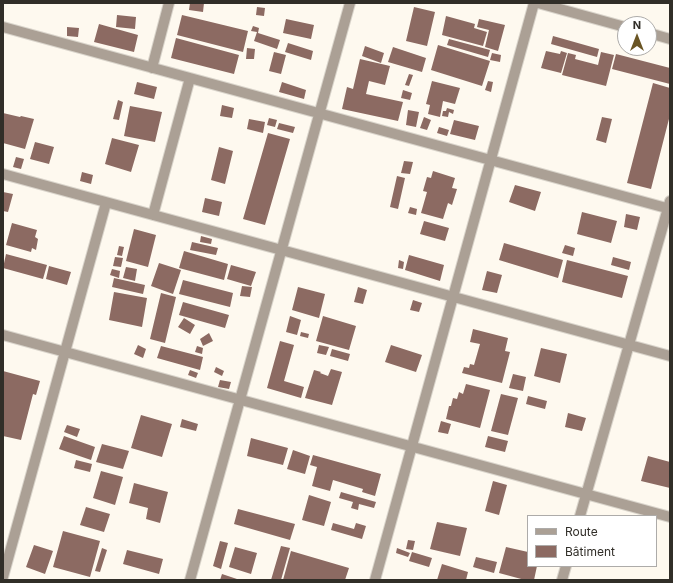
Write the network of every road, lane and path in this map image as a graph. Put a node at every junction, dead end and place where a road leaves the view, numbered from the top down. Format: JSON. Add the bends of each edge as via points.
{"nodes":[{"id":1,"x":169,"y":3,"type":"edge"},
{"id":2,"x":350,"y":3,"type":"edge"},
{"id":3,"x":534,"y":3,"type":"edge"},
{"id":4,"x":538,"y":3,"type":"edge"},
{"id":5,"x":617,"y":25,"type":"edge"},
{"id":6,"x":3,"y":27,"type":"edge"},
{"id":7,"x":657,"y":35,"type":"edge"},
{"id":8,"x":670,"y":39,"type":"edge"},
{"id":9,"x":152,"y":68,"type":"junction"},
{"id":10,"x":190,"y":78,"type":"junction"},
{"id":11,"x":319,"y":113,"type":"junction"},
{"id":12,"x":491,"y":160,"type":"junction"},
{"id":13,"x":3,"y":174,"type":"edge"},
{"id":14,"x":106,"y":203,"type":"junction"},
{"id":15,"x":669,"y":206,"type":"edge"},
{"id":16,"x":153,"y":215,"type":"junction"},
{"id":17,"x":281,"y":250,"type":"junction"},
{"id":18,"x":453,"y":297,"type":"junction"},
{"id":19,"x":3,"y":335,"type":"edge"},
{"id":20,"x":629,"y":345,"type":"junction"},
{"id":21,"x":65,"y":352,"type":"junction"},
{"id":22,"x":670,"y":356,"type":"edge"},
{"id":23,"x":240,"y":400,"type":"junction"},
{"id":24,"x":412,"y":447,"type":"junction"},
{"id":25,"x":586,"y":494,"type":"junction"},
{"id":26,"x":580,"y":515,"type":"edge"},
{"id":27,"x":670,"y":517,"type":"edge"},
{"id":28,"x":566,"y":567,"type":"edge"},
{"id":29,"x":3,"y":577,"type":"edge"},
{"id":30,"x":190,"y":580,"type":"edge"},
{"id":31,"x":375,"y":580,"type":"edge"},
{"id":32,"x":562,"y":580,"type":"edge"}],
"edges":[{"from":1,"to":9,"type":"street"},
{"from":2,"to":11,"type":"street"},
{"from":3,"to":12,"type":"street"},
{"from":4,"to":5,"type":"street"},
{"from":6,"to":9,"type":"street"},
{"from":7,"to":8,"type":"street"},
{"from":9,"to":10,"type":"street"},
{"from":10,"to":11,"type":"street"},
{"from":10,"to":16,"type":"street"},
{"from":11,"to":12,"type":"street"},
{"from":11,"to":17,"type":"street"},
{"from":12,"to":15,"type":"street"},
{"from":12,"to":18,"type":"street"},
{"from":13,"to":14,"type":"street"},
{"from":14,"to":16,"type":"street"},
{"from":14,"to":21,"type":"street"},
{"from":15,"to":20,"type":"street"},
{"from":16,"to":17,"type":"street"},
{"from":17,"to":18,"type":"street"},
{"from":17,"to":23,"type":"street"},
{"from":18,"to":20,"type":"street"},
{"from":18,"to":24,"type":"street"},
{"from":19,"to":21,"type":"street"},
{"from":20,"to":22,"type":"street"},
{"from":20,"to":25,"type":"street"},
{"from":21,"to":23,"type":"street"},
{"from":21,"to":29,"type":"street"},
{"from":23,"to":24,"type":"street"},
{"from":23,"to":30,"type":"street"},
{"from":24,"to":25,"type":"street"},
{"from":24,"to":31,"type":"street"},
{"from":25,"to":26,"type":"street"},
{"from":25,"to":27,"type":"street"},
{"from":28,"to":32,"type":"street"}]}
